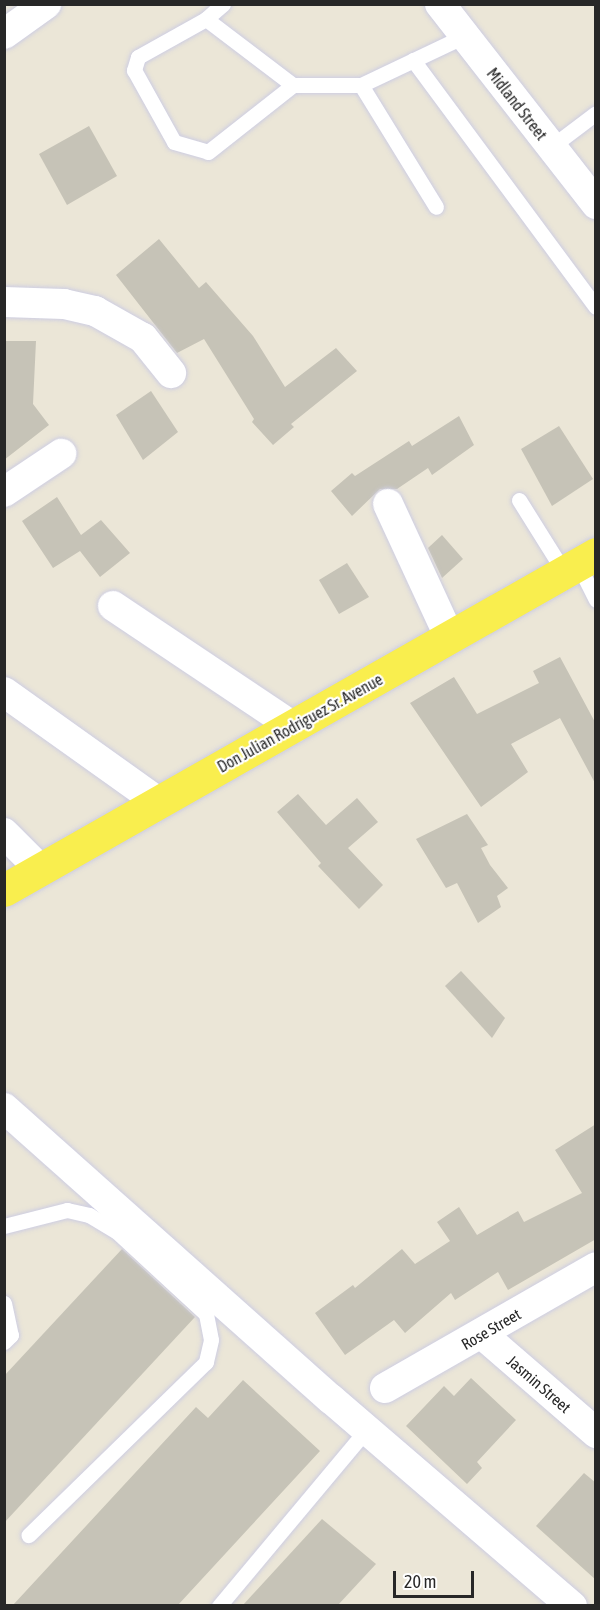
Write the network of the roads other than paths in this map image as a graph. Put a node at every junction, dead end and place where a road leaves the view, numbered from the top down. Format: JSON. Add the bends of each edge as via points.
{"nodes":[{"id":1,"x":46,"y":4,"type":"edge"},
{"id":2,"x":223,"y":4,"type":"edge"},
{"id":3,"x":440,"y":4,"type":"edge"},
{"id":4,"x":206,"y":19,"type":"junction"},
{"id":5,"x":4,"y":34,"type":"edge"},
{"id":6,"x":464,"y":36,"type":"junction"},
{"id":7,"x":413,"y":60,"type":"junction"},
{"id":8,"x":293,"y":85,"type":"junction"},
{"id":9,"x":361,"y":85,"type":"junction"},
{"id":10,"x":596,"y":113,"type":"edge"},
{"id":11,"x":551,"y":147,"type":"junction"},
{"id":12,"x":596,"y":204,"type":"edge"},
{"id":13,"x":436,"y":207,"type":"dead end"},
{"id":14,"x":4,"y":302,"type":"edge"},
{"id":15,"x":596,"y":307,"type":"edge"},
{"id":16,"x":171,"y":373,"type":"dead end"},
{"id":17,"x":62,"y":454,"type":"dead end"},
{"id":18,"x":4,"y":492,"type":"edge"},
{"id":19,"x":519,"y":500,"type":"dead end"},
{"id":20,"x":388,"y":504,"type":"dead end"},
{"id":21,"x":579,"y":564,"type":"edge"},
{"id":22,"x":596,"y":600,"type":"edge"},
{"id":23,"x":113,"y":606,"type":"dead end"},
{"id":24,"x":450,"y":638,"type":"junction"},
{"id":25,"x":4,"y":692,"type":"edge"},
{"id":26,"x":294,"y":728,"type":"junction"},
{"id":27,"x":158,"y":802,"type":"junction"},
{"id":28,"x":4,"y":833,"type":"edge"},
{"id":29,"x":40,"y":869,"type":"junction"},
{"id":30,"x":4,"y":890,"type":"edge"},
{"id":31,"x":4,"y":1108,"type":"edge"},
{"id":32,"x":4,"y":1226,"type":"edge"},
{"id":33,"x":596,"y":1267,"type":"edge"},
{"id":34,"x":4,"y":1303,"type":"edge"},
{"id":35,"x":483,"y":1335,"type":"junction"},
{"id":36,"x":4,"y":1342,"type":"edge"},
{"id":37,"x":385,"y":1388,"type":"dead end"},
{"id":38,"x":368,"y":1429,"type":"junction"},
{"id":39,"x":596,"y":1433,"type":"edge"},
{"id":40,"x":29,"y":1535,"type":"dead end"},
{"id":41,"x":219,"y":1605,"type":"edge"},
{"id":42,"x":572,"y":1605,"type":"edge"}],
"edges":[{"from":1,"to":5,"type":"street"},
{"from":2,"to":4,"type":"lane"},
{"from":3,"to":6,"type":"street","name":"Midland Street"},
{"from":4,"to":8,"type":"lane"},
{"from":4,"to":8,"type":"lane","via":[[138,57],[134,70],[174,142],[208,152]]},
{"from":6,"to":7,"type":"lane"},
{"from":6,"to":11,"type":"street","name":"Midland Street"},
{"from":7,"to":9,"type":"lane"},
{"from":7,"to":15,"type":"lane"},
{"from":8,"to":9,"type":"lane"},
{"from":9,"to":13,"type":"lane"},
{"from":10,"to":11,"type":"lane"},
{"from":11,"to":12,"type":"street","name":"Midland Street"},
{"from":14,"to":16,"type":"street","via":[[64,304],[96,311],[143,338]]},
{"from":17,"to":18,"type":"street"},
{"from":19,"to":21,"type":"lane"},
{"from":20,"to":24,"type":"street"},
{"from":21,"to":22,"type":"lane"},
{"from":21,"to":24,"type":"main road","name":"Don Julian Rodriguez Sr. Avenue"},
{"from":23,"to":26,"type":"street"},
{"from":24,"to":26,"type":"main road","name":"Don Julian Rodriguez Sr. Avenue"},
{"from":25,"to":27,"type":"street"},
{"from":26,"to":27,"type":"main road","name":"Don Julian Rodriguez Sr. Avenue"},
{"from":27,"to":29,"type":"main road","name":"Don Julian Rodriguez Sr. Avenue"},
{"from":28,"to":29,"type":"street"},
{"from":29,"to":30,"type":"main road","name":"Don Julian Rodriguez Sr. Avenue"},
{"from":31,"to":38,"type":"street"},
{"from":32,"to":40,"type":"lane","via":[[67,1210],[89,1215],[116,1231],[206,1314],[211,1340],[206,1362]]},
{"from":33,"to":35,"type":"street","name":"Rose Street"},
{"from":34,"to":36,"type":"lane","via":[[11,1335]]},
{"from":35,"to":37,"type":"street","name":"Rose Street"},
{"from":35,"to":39,"type":"street","name":"Jasmin Street"},
{"from":38,"to":41,"type":"lane"},
{"from":38,"to":42,"type":"street"}]}
